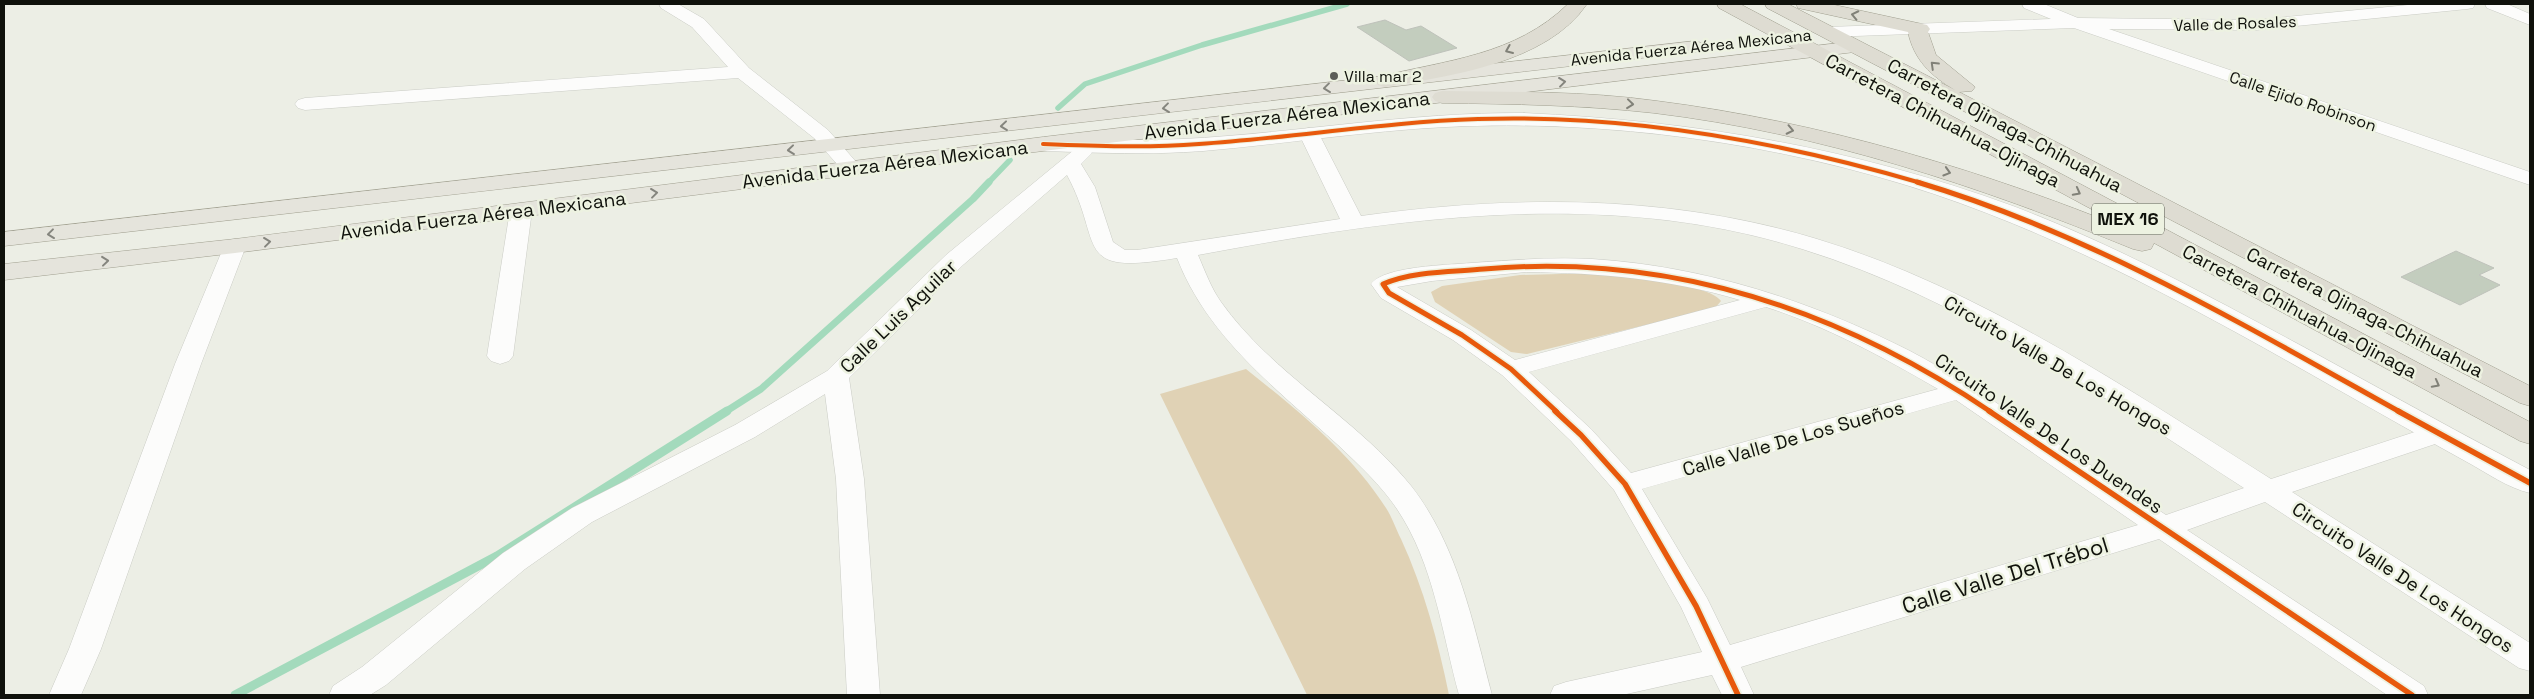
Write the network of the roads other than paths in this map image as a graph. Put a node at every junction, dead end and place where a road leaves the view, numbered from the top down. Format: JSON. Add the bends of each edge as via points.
{"nodes":[{"id":1,"x":667,"y":4,"type":"edge"},
{"id":2,"x":1578,"y":4,"type":"edge"},
{"id":3,"x":1726,"y":4,"type":"edge"},
{"id":4,"x":1774,"y":4,"type":"edge"},
{"id":5,"x":1805,"y":4,"type":"edge"},
{"id":6,"x":2030,"y":4,"type":"edge"},
{"id":7,"x":2467,"y":4,"type":"edge"},
{"id":8,"x":2493,"y":4,"type":"edge"},
{"id":9,"x":2530,"y":20,"type":"edge"},
{"id":10,"x":2076,"y":23,"type":"junction"},
{"id":11,"x":1924,"y":30,"type":"junction"},
{"id":12,"x":1828,"y":32,"type":"junction"},
{"id":13,"x":1787,"y":37,"type":"junction"},
{"id":14,"x":1856,"y":47,"type":"junction"},
{"id":15,"x":1814,"y":53,"type":"junction"},
{"id":16,"x":742,"y":72,"type":"junction"},
{"id":17,"x":1385,"y":81,"type":"junction"},
{"id":18,"x":1442,"y":97,"type":"junction"},
{"id":19,"x":305,"y":104,"type":"dead end"},
{"id":20,"x":1310,"y":134,"type":"junction"},
{"id":21,"x":1042,"y":144,"type":"junction"},
{"id":22,"x":831,"y":146,"type":"junction"},
{"id":23,"x":1091,"y":146,"type":"junction"},
{"id":24,"x":1070,"y":162,"type":"junction"},
{"id":25,"x":851,"y":168,"type":"junction"},
{"id":26,"x":2530,"y":179,"type":"edge"},
{"id":27,"x":521,"y":210,"type":"junction"},
{"id":28,"x":1354,"y":224,"type":"junction"},
{"id":29,"x":4,"y":239,"type":"edge"},
{"id":30,"x":2233,"y":243,"type":"junction"},
{"id":31,"x":235,"y":246,"type":"junction"},
{"id":32,"x":1184,"y":248,"type":"junction"},
{"id":33,"x":2198,"y":257,"type":"junction"},
{"id":34,"x":4,"y":272,"type":"edge"},
{"id":35,"x":1768,"y":299,"type":"junction"},
{"id":36,"x":2299,"y":312,"type":"junction"},
{"id":37,"x":2370,"y":315,"type":"junction"},
{"id":38,"x":500,"y":356,"type":"dead end"},
{"id":39,"x":1511,"y":369,"type":"junction"},
{"id":40,"x":836,"y":377,"type":"junction"},
{"id":41,"x":1960,"y":390,"type":"junction"},
{"id":42,"x":2530,"y":397,"type":"edge"},
{"id":43,"x":2437,"y":434,"type":"junction"},
{"id":44,"x":2530,"y":434,"type":"edge"},
{"id":45,"x":2530,"y":483,"type":"edge"},
{"id":46,"x":1625,"y":484,"type":"junction"},
{"id":47,"x":2269,"y":490,"type":"junction"},
{"id":48,"x":2164,"y":527,"type":"junction"},
{"id":49,"x":2530,"y":659,"type":"edge"},
{"id":50,"x":1721,"y":660,"type":"junction"},
{"id":51,"x":2403,"y":694,"type":"edge"},
{"id":52,"x":65,"y":695,"type":"edge"},
{"id":53,"x":345,"y":695,"type":"edge"},
{"id":54,"x":864,"y":695,"type":"edge"},
{"id":55,"x":1475,"y":695,"type":"edge"},
{"id":56,"x":1566,"y":695,"type":"edge"},
{"id":57,"x":1738,"y":695,"type":"edge"}],
"edges":[{"from":1,"to":16,"type":"street","via":[[698,23]]},
{"from":2,"to":17,"type":"highway","one_way":true,"via":[[1556,26],[1493,57]]},
{"from":3,"to":13,"type":"highway","name":"Carretera Chihuahua-Ojinaga","number":"MEX 16"},
{"from":4,"to":12,"type":"highway","name":"Carretera Ojinaga-Chihuahua","number":"MEX 16"},
{"from":11,"to":5,"type":"highway","one_way":true},
{"from":6,"to":10,"type":"street","name":"Calle Ejido Robinson"},
{"from":7,"to":10,"type":"street","name":"Valle de Rosales","via":[[2256,25]]},
{"from":8,"to":9,"type":"street"},
{"from":10,"to":11,"type":"street","name":"Valle de Rosales"},
{"from":10,"to":26,"type":"street","name":"Calle Ejido Robinson"},
{"from":11,"to":12,"type":"street"},
{"from":11,"to":14,"type":"street"},
{"from":37,"to":11,"type":"highway","one_way":true,"via":[[2355,299],[2327,279],[1950,78],[1930,62],[1922,48]]},
{"from":12,"to":13,"type":"main road","name":"Avenida Fuerza Aérea Mexicana"},
{"from":12,"to":14,"type":"highway","name":"Carretera Ojinaga-Chihuahua","number":"MEX 16"},
{"from":13,"to":15,"type":"highway","name":"Carretera Chihuahua-Ojinaga","number":"MEX 16"},
{"from":13,"to":17,"type":"main road","name":"Avenida Fuerza Aérea Mexicana"},
{"from":14,"to":15,"type":"main road","name":"Avenida Fuerza Aérea Mexicana"},
{"from":14,"to":30,"type":"highway","name":"Carretera Ojinaga-Chihuahua","number":"MEX 16"},
{"from":18,"to":15,"type":"main road","name":"Avenida Fuerza Aérea Mexicana","one_way":true},
{"from":15,"to":33,"type":"highway","name":"Carretera Chihuahua-Ojinaga","number":"MEX 16","one_way":true},
{"from":16,"to":19,"type":"street"},
{"from":16,"to":22,"type":"street","via":[[806,121]]},
{"from":17,"to":22,"type":"main road","name":"Avenida Fuerza Aérea Mexicana","one_way":true},
{"from":18,"to":21,"type":"main road","name":"Avenida Fuerza Aérea Mexicana"},
{"from":18,"to":36,"type":"highway","one_way":true,"via":[[1555,98],[1656,107],[1752,122],[1846,143],[1948,172],[2059,210]]},
{"from":20,"to":23,"type":"street","via":[[1203,144]]},
{"from":20,"to":28,"type":"street"},
{"from":20,"to":43,"type":"street","via":[[1436,120],[1578,121],[1753,140],[1891,173],[2023,219],[2115,260],[2241,324]]},
{"from":21,"to":23,"type":"street"},
{"from":21,"to":25,"type":"main road","name":"Avenida Fuerza Aérea Mexicana"},
{"from":22,"to":25,"type":"street"},
{"from":22,"to":29,"type":"main road","name":"Avenida Fuerza Aérea Mexicana","one_way":true},
{"from":23,"to":24,"type":"street","name":"Calle Luis Aguilar"},
{"from":24,"to":32,"type":"street","name":"Circuito Valle De Los Hongos","via":[[1084,188],[1104,248],[1114,255],[1130,257]]},
{"from":24,"to":40,"type":"street","name":"Calle Luis Aguilar","via":[[967,249]]},
{"from":27,"to":25,"type":"main road","name":"Avenida Fuerza Aérea Mexicana","one_way":true},
{"from":31,"to":27,"type":"main road","name":"Avenida Fuerza Aérea Mexicana","one_way":true},
{"from":27,"to":38,"type":"street"},
{"from":28,"to":32,"type":"street","name":"Circuito Valle De Los Hongos"},
{"from":28,"to":47,"type":"street","name":"Circuito Valle De Los Hongos","via":[[1471,210],[1586,208],[1704,220],[1765,232],[1854,260],[1936,295],[2008,332],[2113,393]]},
{"from":30,"to":33,"type":"highway"},
{"from":30,"to":37,"type":"highway","name":"Carretera Ojinaga-Chihuahua","number":"MEX 16"},
{"from":34,"to":31,"type":"main road","name":"Avenida Fuerza Aérea Mexicana","one_way":true},
{"from":31,"to":52,"type":"street","via":[[188,364],[92,631]]},
{"from":32,"to":55,"type":"street","via":[[1208,299],[1239,339],[1380,470],[1407,502],[1442,571]]},
{"from":33,"to":36,"type":"highway","name":"Carretera Chihuahua-Ojinaga","number":"MEX 16"},
{"from":35,"to":39,"type":"street"},
{"from":35,"to":39,"type":"street","name":"Circuito Valle De Los Duendes","via":[[1688,277],[1555,264],[1471,270],[1383,284],[1389,293],[1462,335]]},
{"from":35,"to":41,"type":"street","name":"Circuito Valle De Los Duendes","via":[[1832,322]]},
{"from":36,"to":44,"type":"highway","name":"Carretera Chihuahua-Ojinaga","number":"MEX 16","one_way":true},
{"from":37,"to":42,"type":"highway","name":"Carretera Ojinaga-Chihuahua","number":"MEX 16"},
{"from":39,"to":46,"type":"street","name":"Circuito Valle De Los Duendes","via":[[1581,435]]},
{"from":40,"to":53,"type":"street","via":[[745,431],[582,515],[514,561],[374,676]]},
{"from":40,"to":54,"type":"street","name":"Calle Luis Aguilar","via":[[850,479]]},
{"from":41,"to":46,"type":"street","name":"Calle Valle De Los Sueños"},
{"from":41,"to":48,"type":"street","name":"Circuito Valle De Los Duendes"},
{"from":43,"to":45,"type":"street"},
{"from":43,"to":47,"type":"street","name":"Calle Valle Del Trébol"},
{"from":46,"to":50,"type":"street","name":"Circuito Valle De Los Duendes","via":[[1696,606]]},
{"from":47,"to":48,"type":"street","name":"Calle Valle Del Trébol"},
{"from":47,"to":49,"type":"street","name":"Circuito Valle De Los Hongos"},
{"from":48,"to":50,"type":"street","name":"Calle Valle Del Trébol"},
{"from":48,"to":51,"type":"street","name":"Circuito Valle De Los Duendes"},
{"from":50,"to":56,"type":"street","name":"Calle Valle Del Trébol"},
{"from":50,"to":57,"type":"street","name":"Circuito Valle De Los Duendes"}]}
